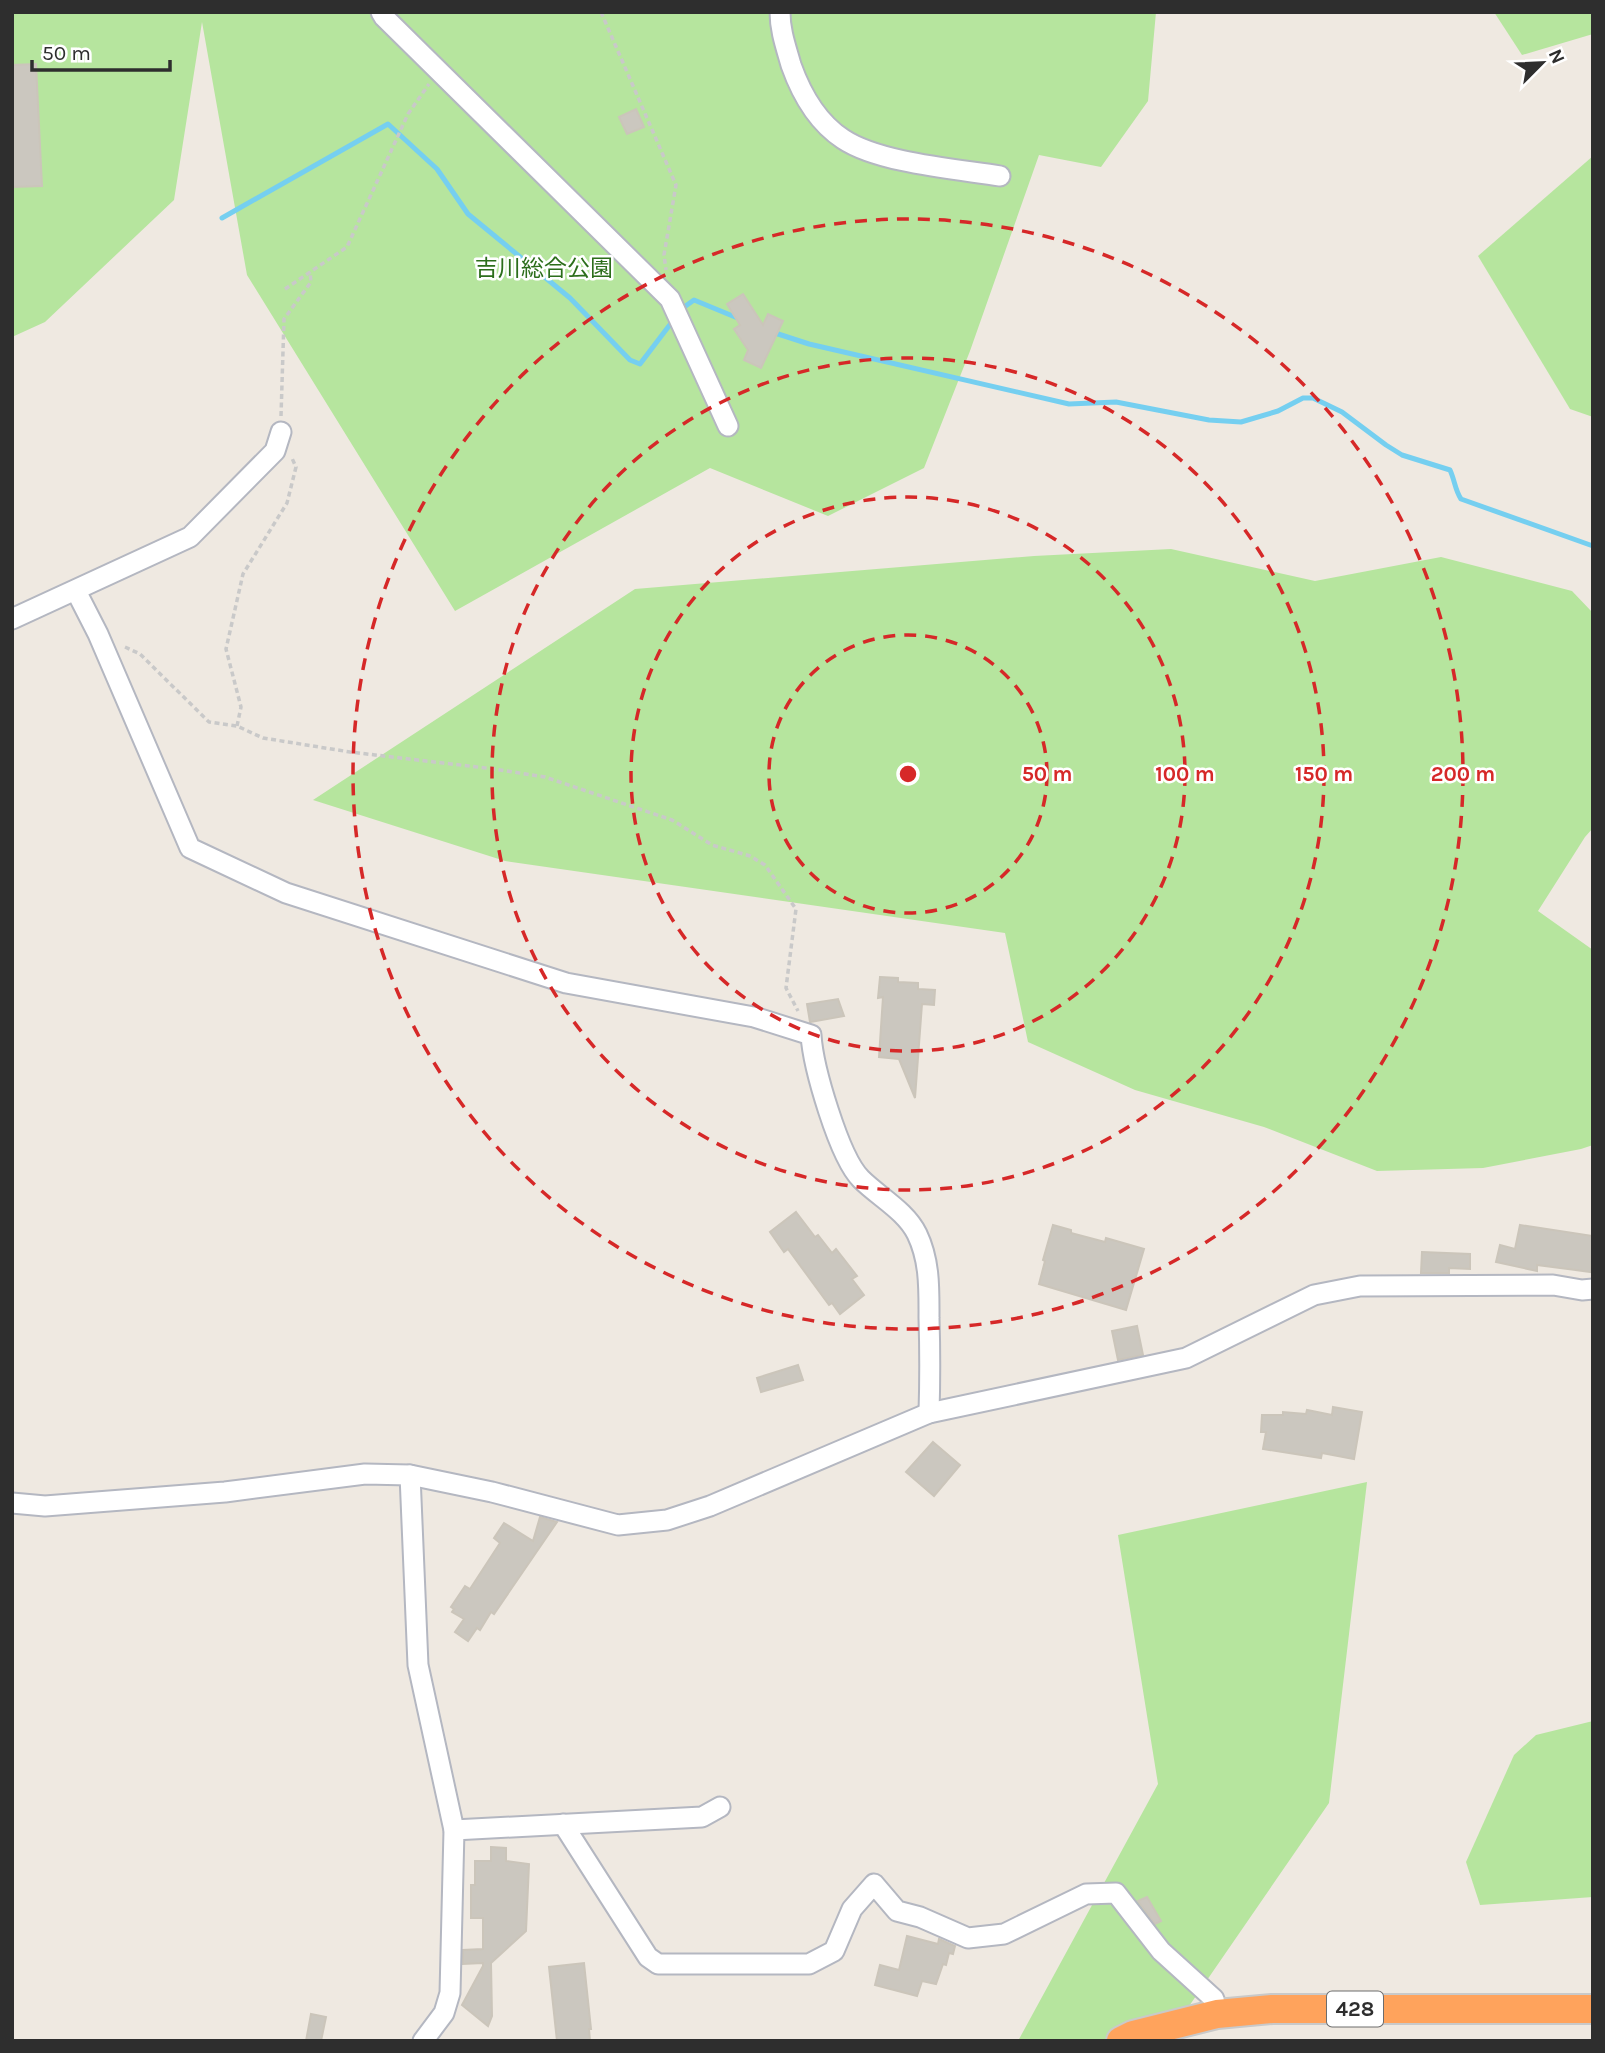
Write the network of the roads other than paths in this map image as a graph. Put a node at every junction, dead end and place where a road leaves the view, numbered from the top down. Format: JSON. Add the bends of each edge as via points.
{"nodes":[{"id":1,"x":381,"y":12,"type":"edge"},
{"id":2,"x":780,"y":12,"type":"edge"},
{"id":3,"x":1000,"y":176,"type":"dead end"},
{"id":4,"x":728,"y":426,"type":"dead end"},
{"id":5,"x":281,"y":432,"type":"road end"},
{"id":6,"x":76,"y":591,"type":"junction"},
{"id":7,"x":12,"y":619,"type":"edge"},
{"id":8,"x":1593,"y":1289,"type":"edge"},
{"id":9,"x":929,"y":1413,"type":"junction"},
{"id":10,"x":410,"y":1475,"type":"junction"},
{"id":11,"x":12,"y":1503,"type":"edge"},
{"id":12,"x":720,"y":1807,"type":"dead end"},
{"id":13,"x":564,"y":1824,"type":"junction"},
{"id":14,"x":454,"y":1830,"type":"junction"},
{"id":15,"x":1593,"y":2009,"type":"edge"},
{"id":16,"x":1217,"y":2014,"type":"junction"},
{"id":17,"x":423,"y":2041,"type":"edge"},
{"id":18,"x":1121,"y":2041,"type":"edge"}],
"edges":[{"from":1,"to":4,"type":"street","via":[[670,299]]},
{"from":2,"to":3,"type":"street","via":[[780,29],[796,78],[816,115],[843,139],[884,157]]},
{"from":5,"to":6,"type":"street","via":[[275,451],[190,537]]},
{"from":6,"to":7,"type":"street"},
{"from":6,"to":9,"type":"street","via":[[190,848],[286,893],[566,983],[754,1017],[811,1035],[812,1055],[845,1155],[859,1178],[908,1220],[928,1266]]},
{"from":8,"to":9,"type":"street","via":[[1360,1286],[1314,1294],[1186,1358]]},
{"from":9,"to":10,"type":"street","via":[[667,1520],[618,1525]]},
{"from":10,"to":11,"type":"street","via":[[365,1474],[225,1492],[45,1506]]},
{"from":10,"to":14,"type":"street","via":[[418,1665]]},
{"from":12,"to":13,"type":"street","via":[[702,1817]]},
{"from":13,"to":14,"type":"street"},
{"from":13,"to":16,"type":"street","via":[[648,1956],[658,1964],[809,1964],[834,1951],[852,1909],[874,1884],[897,1911],[968,1938],[1004,1934],[1086,1894],[1116,1893],[1161,1951],[1214,1999]]},
{"from":14,"to":17,"type":"street","via":[[450,1993],[444,2013]]},
{"from":15,"to":16,"type":"highway","number":"428","via":[[1272,2009]]},
{"from":16,"to":18,"type":"highway","number":"428"}]}
